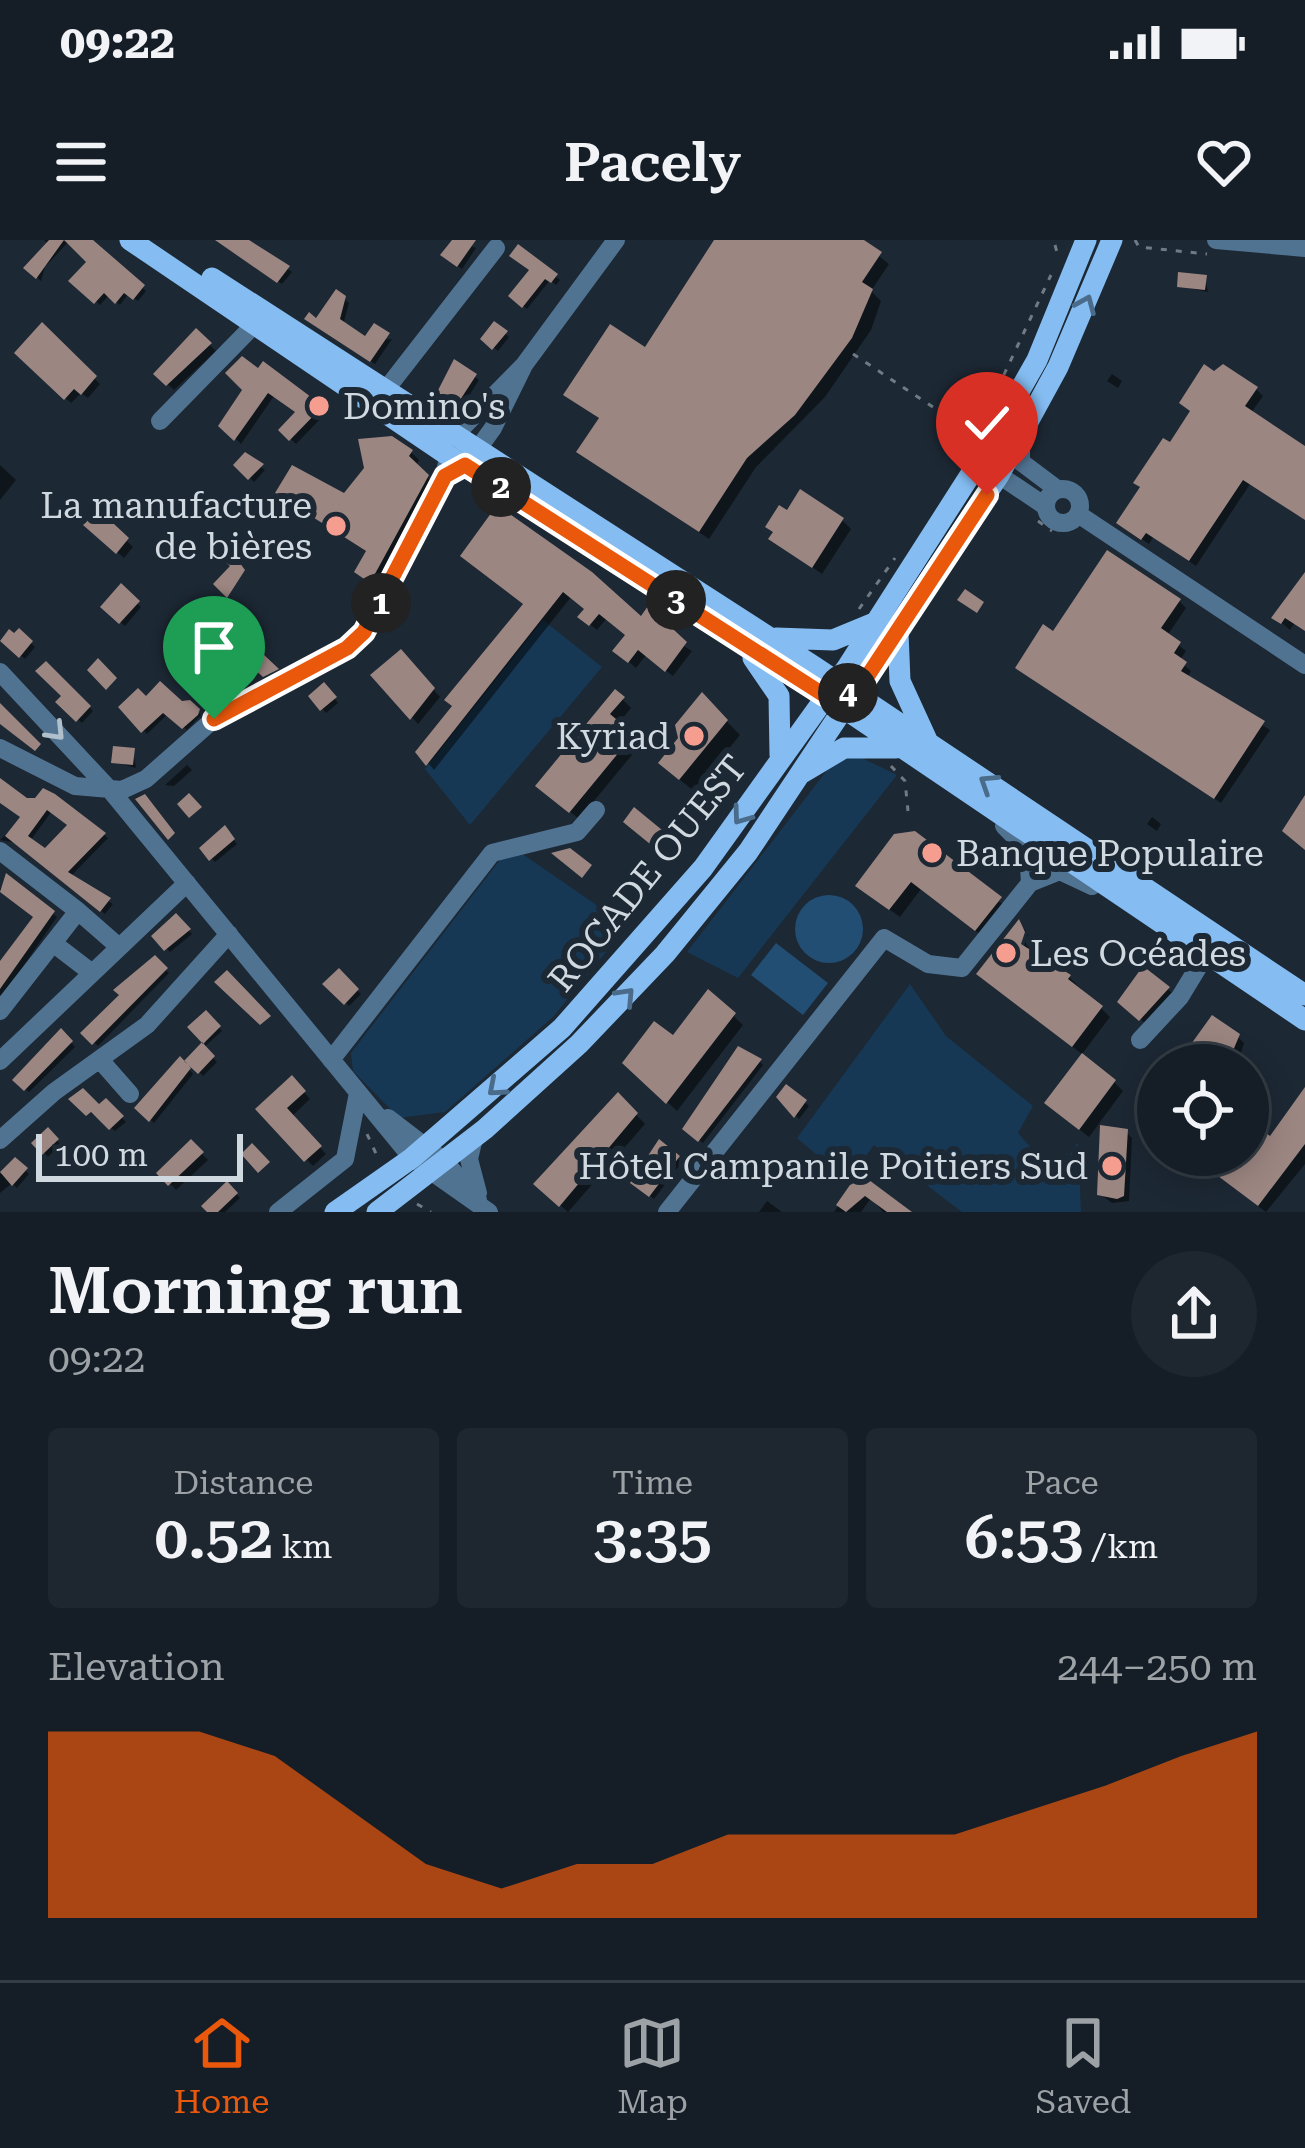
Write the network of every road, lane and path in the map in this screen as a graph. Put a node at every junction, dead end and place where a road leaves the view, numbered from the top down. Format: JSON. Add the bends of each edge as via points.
{"nodes":[{"id":1,"x":130,"y":240,"type":"edge"},
{"id":2,"x":154,"y":240,"type":"edge"},
{"id":3,"x":616,"y":240,"type":"edge"},
{"id":4,"x":1086,"y":240,"type":"edge"},
{"id":5,"x":1112,"y":240,"type":"edge"},
{"id":6,"x":1135,"y":240,"type":"edge"},
{"id":7,"x":1216,"y":240,"type":"edge"},
{"id":8,"x":1055,"y":245,"type":"dead end"},
{"id":9,"x":1139,"y":247,"type":"dead end"},
{"id":10,"x":496,"y":248,"type":"dead end"},
{"id":11,"x":1305,"y":248,"type":"edge"},
{"id":12,"x":254,"y":325,"type":"junction"},
{"id":13,"x":853,"y":354,"type":"dead end"},
{"id":14,"x":384,"y":392,"type":"junction"},
{"id":15,"x":1012,"y":407,"type":"junction"},
{"id":16,"x":985,"y":415,"type":"dead end"},
{"id":17,"x":160,"y":421,"type":"dead end"},
{"id":18,"x":975,"y":435,"type":"dead end"},
{"id":19,"x":1021,"y":437,"type":"junction"},
{"id":20,"x":457,"y":456,"type":"junction"},
{"id":21,"x":973,"y":472,"type":"junction"},
{"id":22,"x":1000,"y":475,"type":"junction"},
{"id":23,"x":1051,"y":496,"type":"junction"},
{"id":24,"x":1023,"y":511,"type":"dead end"},
{"id":25,"x":1078,"y":514,"type":"junction"},
{"id":26,"x":1052,"y":531,"type":"dead end"},
{"id":27,"x":902,"y":548,"type":"dead end"},
{"id":28,"x":853,"y":615,"type":"dead end"},
{"id":29,"x":889,"y":627,"type":"junction"},
{"id":30,"x":732,"y":635,"type":"junction"},
{"id":31,"x":764,"y":635,"type":"junction"},
{"id":32,"x":1305,"y":664,"type":"edge"},
{"id":33,"x":0,"y":672,"type":"edge"},
{"id":34,"x":837,"y":695,"type":"junction"},
{"id":35,"x":929,"y":744,"type":"junction"},
{"id":36,"x":0,"y":748,"type":"edge"},
{"id":37,"x":892,"y":756,"type":"junction"},
{"id":38,"x":788,"y":770,"type":"junction"},
{"id":39,"x":111,"y":791,"type":"junction"},
{"id":40,"x":975,"y":800,"type":"junction"},
{"id":41,"x":596,"y":810,"type":"dead end"},
{"id":42,"x":908,"y":811,"type":"dead end"},
{"id":43,"x":0,"y":851,"type":"edge"},
{"id":44,"x":187,"y":883,"type":"junction"},
{"id":45,"x":1030,"y":883,"type":"junction"},
{"id":46,"x":1132,"y":907,"type":"junction"},
{"id":47,"x":78,"y":911,"type":"junction"},
{"id":48,"x":229,"y":934,"type":"junction"},
{"id":49,"x":53,"y":943,"type":"junction"},
{"id":50,"x":1211,"y":945,"type":"junction"},
{"id":51,"x":118,"y":946,"type":"junction"},
{"id":52,"x":92,"y":973,"type":"junction"},
{"id":53,"x":1305,"y":995,"type":"edge"},
{"id":54,"x":0,"y":1011,"type":"edge"},
{"id":55,"x":1305,"y":1020,"type":"edge"},
{"id":56,"x":1140,"y":1040,"type":"dead end"},
{"id":57,"x":331,"y":1060,"type":"junction"},
{"id":58,"x":0,"y":1061,"type":"edge"},
{"id":59,"x":100,"y":1061,"type":"junction"},
{"id":60,"x":130,"y":1094,"type":"dead end"},
{"id":61,"x":364,"y":1100,"type":"junction"},
{"id":62,"x":474,"y":1138,"type":"junction"},
{"id":63,"x":0,"y":1140,"type":"edge"},
{"id":64,"x":428,"y":1160,"type":"junction"},
{"id":65,"x":411,"y":1201,"type":"dead end"},
{"id":66,"x":487,"y":1210,"type":"edge"},
{"id":67,"x":278,"y":1212,"type":"edge"},
{"id":68,"x":334,"y":1212,"type":"edge"},
{"id":69,"x":377,"y":1212,"type":"edge"},
{"id":70,"x":430,"y":1212,"type":"edge"},
{"id":71,"x":667,"y":1212,"type":"edge"}],
"edges":[{"from":1,"to":12,"type":"main road"},
{"from":2,"to":14,"type":"main road"},
{"from":3,"to":20,"type":"street"},
{"from":4,"to":15,"type":"main road"},
{"from":19,"to":5,"type":"main road","one_way":true},
{"from":6,"to":9,"type":"path"},
{"from":7,"to":11,"type":"street"},
{"from":8,"to":16,"type":"path","via":[[1059,257]]},
{"from":10,"to":14,"type":"street"},
{"from":12,"to":17,"type":"street"},
{"from":12,"to":20,"type":"main road"},
{"from":13,"to":18,"type":"path"},
{"from":14,"to":20,"type":"main road"},
{"from":15,"to":21,"type":"main road"},
{"from":15,"to":22,"type":"main road"},
{"from":19,"to":22,"type":"main road"},
{"from":19,"to":23,"type":"street","via":[[1025,467]]},
{"from":20,"to":30,"type":"main road"},
{"from":20,"to":31,"type":"main road"},
{"from":20,"to":39,"type":"street","via":[[356,640],[214,719],[146,778]]},
{"from":21,"to":22,"type":"main road"},
{"from":21,"to":29,"type":"main road"},
{"from":22,"to":23,"type":"street"},
{"from":22,"to":29,"type":"main road"},
{"from":23,"to":25,"type":"street","via":[[1077,495]]},
{"from":23,"to":25,"type":"street","via":[[1058,522]]},
{"from":24,"to":26,"type":"path"},
{"from":25,"to":32,"type":"street"},
{"from":27,"to":28,"type":"path"},
{"from":29,"to":31,"type":"main road","via":[[825,641]]},
{"from":29,"to":34,"type":"main road","name":"ROCADE OUEST"},
{"from":29,"to":35,"type":"main road","via":[[900,681]]},
{"from":30,"to":34,"type":"main road"},
{"from":30,"to":38,"type":"main road","via":[[779,696]]},
{"from":31,"to":34,"type":"main road"},
{"from":33,"to":39,"type":"street","one_way":true},
{"from":34,"to":35,"type":"main road"},
{"from":34,"to":37,"type":"main road"},
{"from":34,"to":38,"type":"main road","name":"ROCADE OUEST"},
{"from":50,"to":35,"type":"main road","one_way":true},
{"from":36,"to":39,"type":"street","via":[[75,786]]},
{"from":37,"to":38,"type":"main road","via":[[844,748]]},
{"from":37,"to":40,"type":"main road"},
{"from":37,"to":42,"type":"path"},
{"from":62,"to":38,"type":"main road","name":"ROCADE OUEST","one_way":true,"via":[[664,954],[748,852]]},
{"from":38,"to":64,"type":"main road","name":"ROCADE OUEST","one_way":true,"via":[[600,988]]},
{"from":39,"to":44,"type":"street"},
{"from":40,"to":45,"type":"street","via":[[1024,843]]},
{"from":40,"to":46,"type":"main road"},
{"from":41,"to":57,"type":"street","via":[[577,832],[492,853]]},
{"from":43,"to":47,"type":"street"},
{"from":44,"to":48,"type":"street"},
{"from":44,"to":51,"type":"street"},
{"from":45,"to":46,"type":"street","via":[[1060,871]]},
{"from":45,"to":71,"type":"street","via":[[962,968],[928,964],[884,938]]},
{"from":46,"to":50,"type":"main road"},
{"from":47,"to":49,"type":"street"},
{"from":47,"to":51,"type":"street"},
{"from":48,"to":57,"type":"street"},
{"from":48,"to":59,"type":"street","via":[[147,1025]]},
{"from":49,"to":52,"type":"street"},
{"from":49,"to":54,"type":"street"},
{"from":50,"to":53,"type":"main road"},
{"from":50,"to":55,"type":"main road"},
{"from":50,"to":56,"type":"street","via":[[1180,997]]},
{"from":51,"to":52,"type":"street"},
{"from":52,"to":58,"type":"street"},
{"from":57,"to":61,"type":"street"},
{"from":59,"to":60,"type":"street"},
{"from":59,"to":63,"type":"street"},
{"from":61,"to":64,"type":"street"},
{"from":61,"to":67,"type":"street","via":[[345,1159]]},
{"from":62,"to":64,"type":"main road","name":"ROCADE OUEST"},
{"from":62,"to":66,"type":"street","via":[[469,1159]]},
{"from":64,"to":66,"type":"street"},
{"from":64,"to":68,"type":"main road","name":"ROCADE OUEST"},
{"from":64,"to":69,"type":"main road","name":"ROCADE OUEST"},
{"from":65,"to":70,"type":"path"}]}
